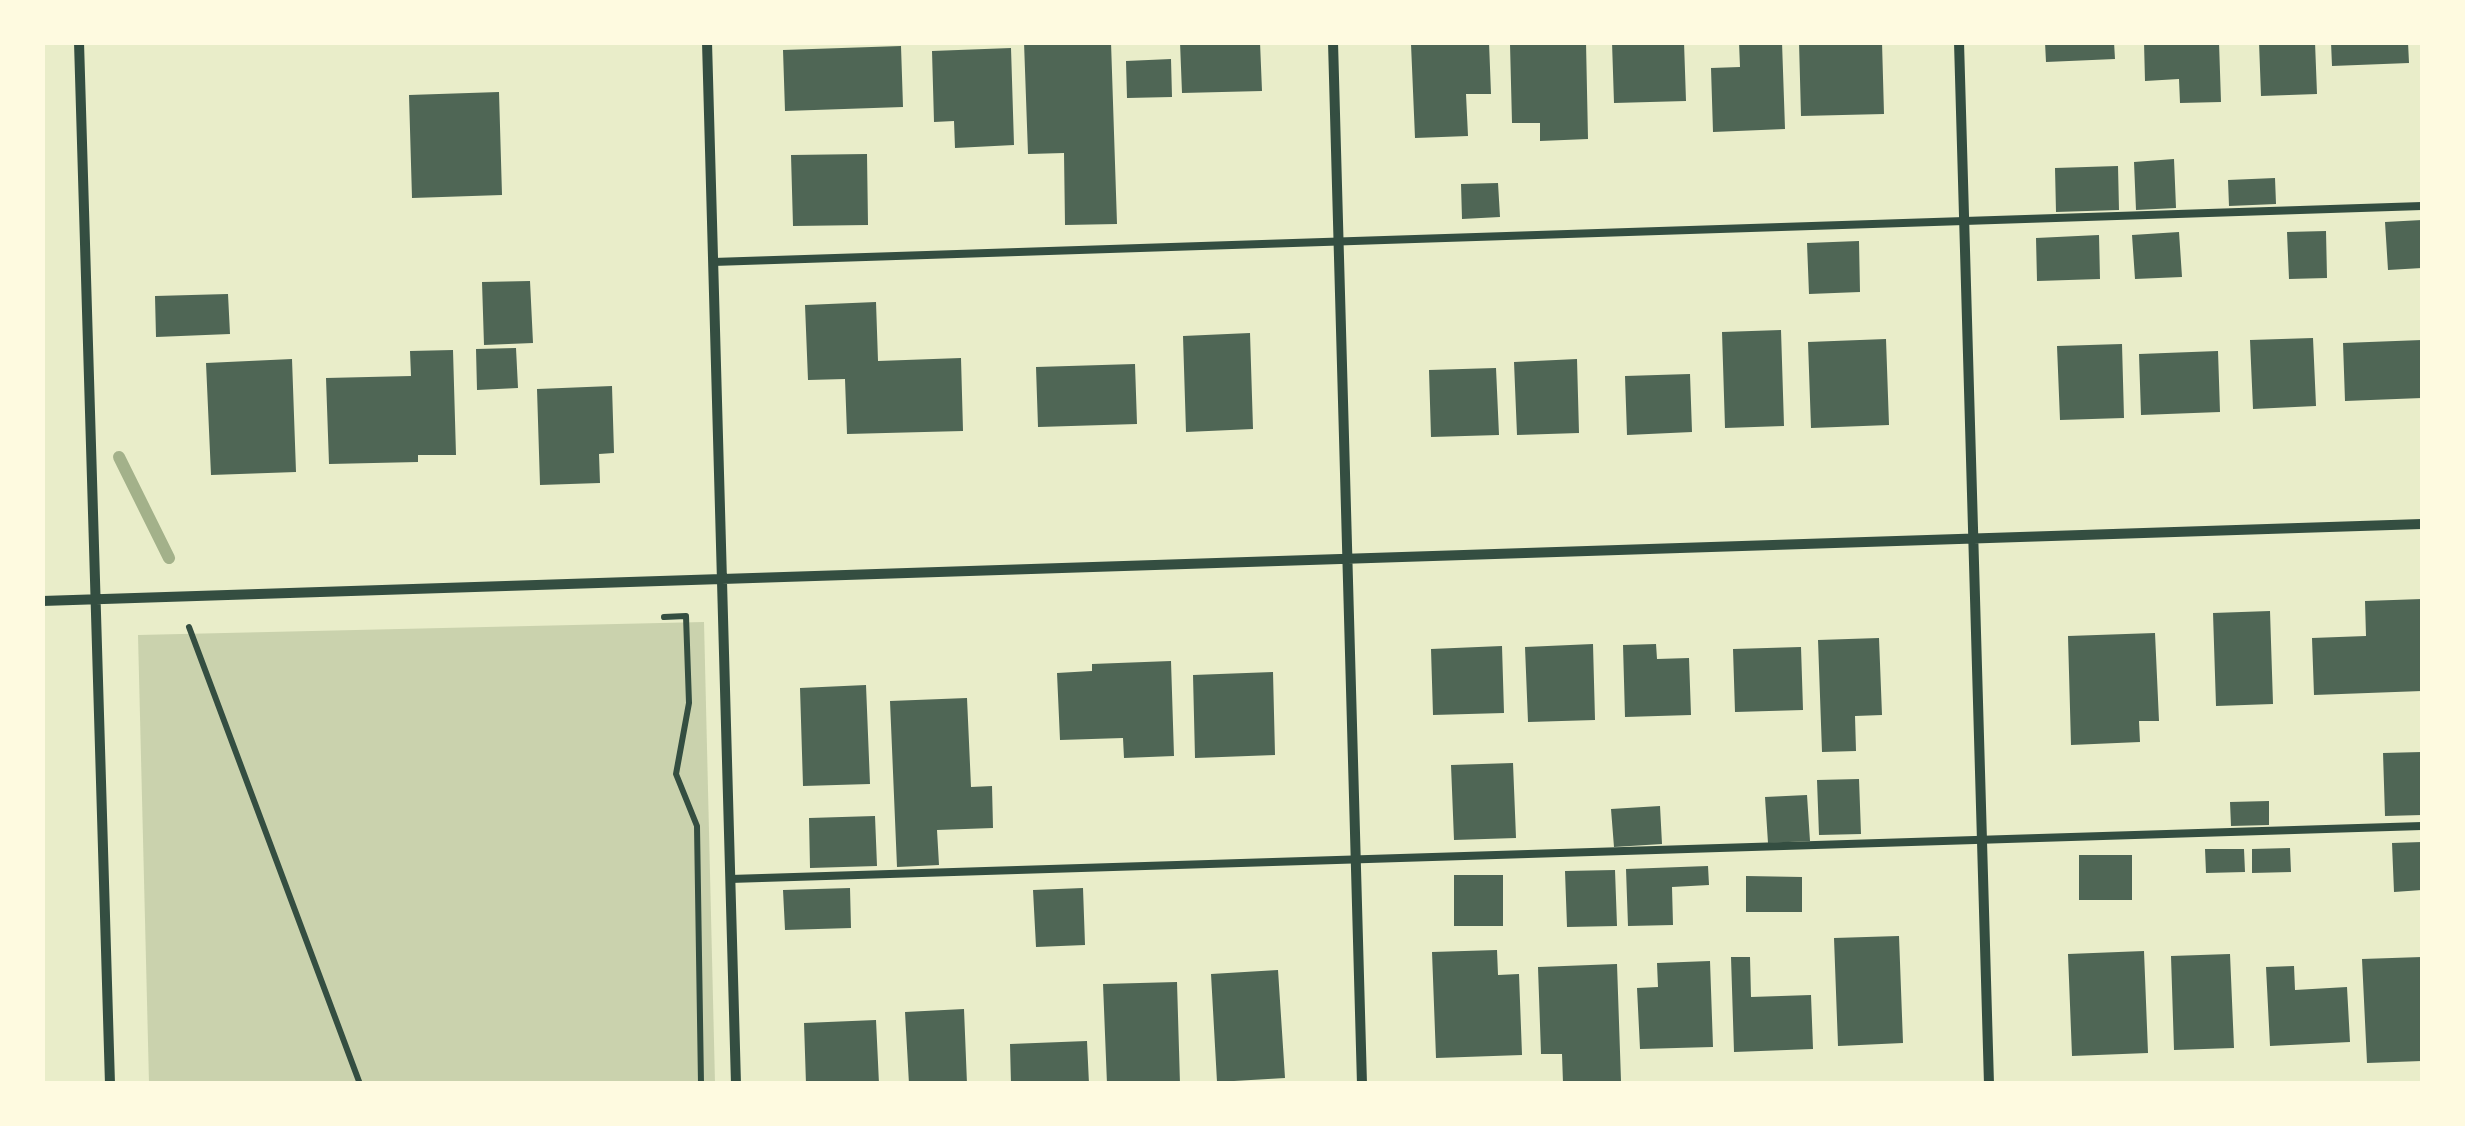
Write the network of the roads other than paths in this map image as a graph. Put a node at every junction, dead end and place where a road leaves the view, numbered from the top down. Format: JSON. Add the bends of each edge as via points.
{"nodes":[{"id":1,"x":80,"y":42,"type":"edge"},
{"id":2,"x":707,"y":42,"type":"edge"},
{"id":3,"x":1333,"y":42,"type":"edge"},
{"id":4,"x":1959,"y":42,"type":"edge"},
{"id":5,"x":2422,"y":206,"type":"edge"},
{"id":6,"x":1964,"y":222,"type":"junction"},
{"id":7,"x":1338,"y":244,"type":"junction"},
{"id":8,"x":714,"y":262,"type":"junction"},
{"id":9,"x":2422,"y":524,"type":"edge"},
{"id":10,"x":1974,"y":538,"type":"junction"},
{"id":11,"x":1347,"y":558,"type":"junction"},
{"id":12,"x":722,"y":579,"type":"junction"},
{"id":13,"x":96,"y":599,"type":"junction"},
{"id":14,"x":42,"y":601,"type":"edge"},
{"id":15,"x":2422,"y":826,"type":"edge"},
{"id":16,"x":1982,"y":840,"type":"junction"},
{"id":17,"x":1356,"y":860,"type":"junction"},
{"id":18,"x":730,"y":879,"type":"junction"},
{"id":19,"x":110,"y":1084,"type":"edge"},
{"id":20,"x":736,"y":1084,"type":"edge"},
{"id":21,"x":1362,"y":1084,"type":"edge"},
{"id":22,"x":1989,"y":1084,"type":"edge"}],
"edges":[{"from":1,"to":13,"type":"street"},
{"from":2,"to":8,"type":"street"},
{"from":3,"to":7,"type":"street"},
{"from":4,"to":6,"type":"street"},
{"from":5,"to":6,"type":"lane"},
{"from":6,"to":7,"type":"lane"},
{"from":6,"to":10,"type":"street"},
{"from":7,"to":8,"type":"lane"},
{"from":7,"to":11,"type":"street"},
{"from":8,"to":12,"type":"street"},
{"from":9,"to":10,"type":"street"},
{"from":10,"to":11,"type":"street"},
{"from":10,"to":16,"type":"street"},
{"from":11,"to":12,"type":"street"},
{"from":11,"to":17,"type":"street"},
{"from":12,"to":13,"type":"street"},
{"from":12,"to":18,"type":"street"},
{"from":13,"to":14,"type":"street"},
{"from":13,"to":19,"type":"street"},
{"from":15,"to":16,"type":"lane"},
{"from":16,"to":17,"type":"lane"},
{"from":16,"to":22,"type":"street"},
{"from":17,"to":18,"type":"lane"},
{"from":17,"to":21,"type":"street"},
{"from":18,"to":20,"type":"street"}]}
